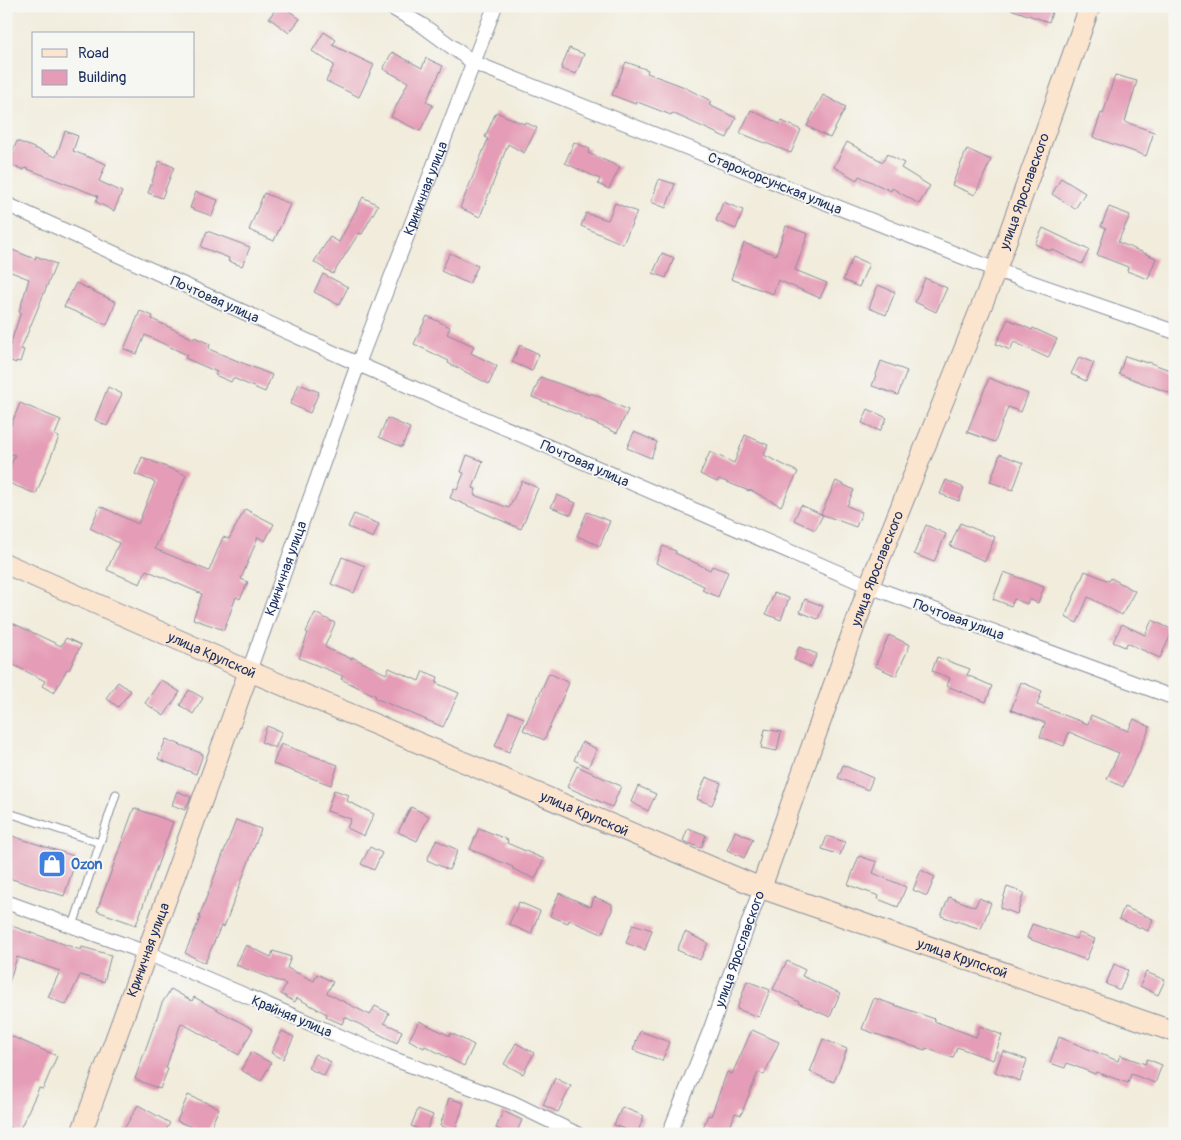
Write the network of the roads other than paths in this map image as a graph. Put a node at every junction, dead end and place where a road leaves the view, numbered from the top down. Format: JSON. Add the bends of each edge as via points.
{"nodes":[{"id":1,"x":389,"y":6,"type":"edge"},
{"id":2,"x":495,"y":6,"type":"edge"},
{"id":3,"x":1090,"y":6,"type":"edge"},
{"id":4,"x":474,"y":63,"type":"junction"},
{"id":5,"x":6,"y":204,"type":"edge"},
{"id":6,"x":996,"y":270,"type":"junction"},
{"id":7,"x":1175,"y":332,"type":"edge"},
{"id":8,"x":358,"y":364,"type":"junction"},
{"id":9,"x":6,"y":564,"type":"edge"},
{"id":10,"x":868,"y":586,"type":"junction"},
{"id":11,"x":249,"y":671,"type":"junction"},
{"id":12,"x":1175,"y":698,"type":"edge"},
{"id":13,"x":116,"y":794,"type":"dead end"},
{"id":14,"x":6,"y":812,"type":"edge"},
{"id":15,"x":100,"y":843,"type":"junction"},
{"id":16,"x":761,"y":888,"type":"junction"},
{"id":17,"x":6,"y":902,"type":"edge"},
{"id":18,"x":73,"y":926,"type":"junction"},
{"id":19,"x":146,"y":953,"type":"junction"},
{"id":20,"x":1175,"y":1032,"type":"edge"},
{"id":21,"x":81,"y":1134,"type":"edge"},
{"id":22,"x":577,"y":1134,"type":"edge"},
{"id":23,"x":669,"y":1134,"type":"edge"}],
"edges":[{"from":1,"to":4,"type":"street","name":"Старокорсунская улица","via":[[422,25]]},
{"from":2,"to":4,"type":"street","name":"Криничная улица"},
{"from":3,"to":6,"type":"street","name":"улица Ярославского"},
{"from":4,"to":6,"type":"street","name":"Старокорсунская улица"},
{"from":4,"to":8,"type":"street","name":"Криничная улица"},
{"from":5,"to":8,"type":"street","name":"Почтовая улица"},
{"from":6,"to":7,"type":"street","name":"Старокорсунская улица"},
{"from":6,"to":10,"type":"street","name":"улица Ярославского"},
{"from":8,"to":10,"type":"street","name":"Почтовая улица"},
{"from":8,"to":11,"type":"street","name":"Криничная улица"},
{"from":9,"to":11,"type":"street","name":"улица Крупской"},
{"from":10,"to":12,"type":"street","name":"Почтовая улица"},
{"from":10,"to":16,"type":"street","name":"улица Ярославского"},
{"from":11,"to":16,"type":"street","name":"улица Крупской"},
{"from":11,"to":19,"type":"street","name":"Криничная улица"},
{"from":13,"to":15,"type":"lane"},
{"from":14,"to":15,"type":"lane"},
{"from":15,"to":18,"type":"lane"},
{"from":16,"to":20,"type":"street","name":"улица Крупской"},
{"from":16,"to":23,"type":"street","name":"улица Ярославского"},
{"from":17,"to":18,"type":"street","name":"Крайняя улица"},
{"from":18,"to":19,"type":"street","name":"Крайняя улица"},
{"from":19,"to":21,"type":"street","name":"Криничная улица"},
{"from":19,"to":22,"type":"street","name":"Крайняя улица","via":[[388,1057],[511,1102]]}]}
